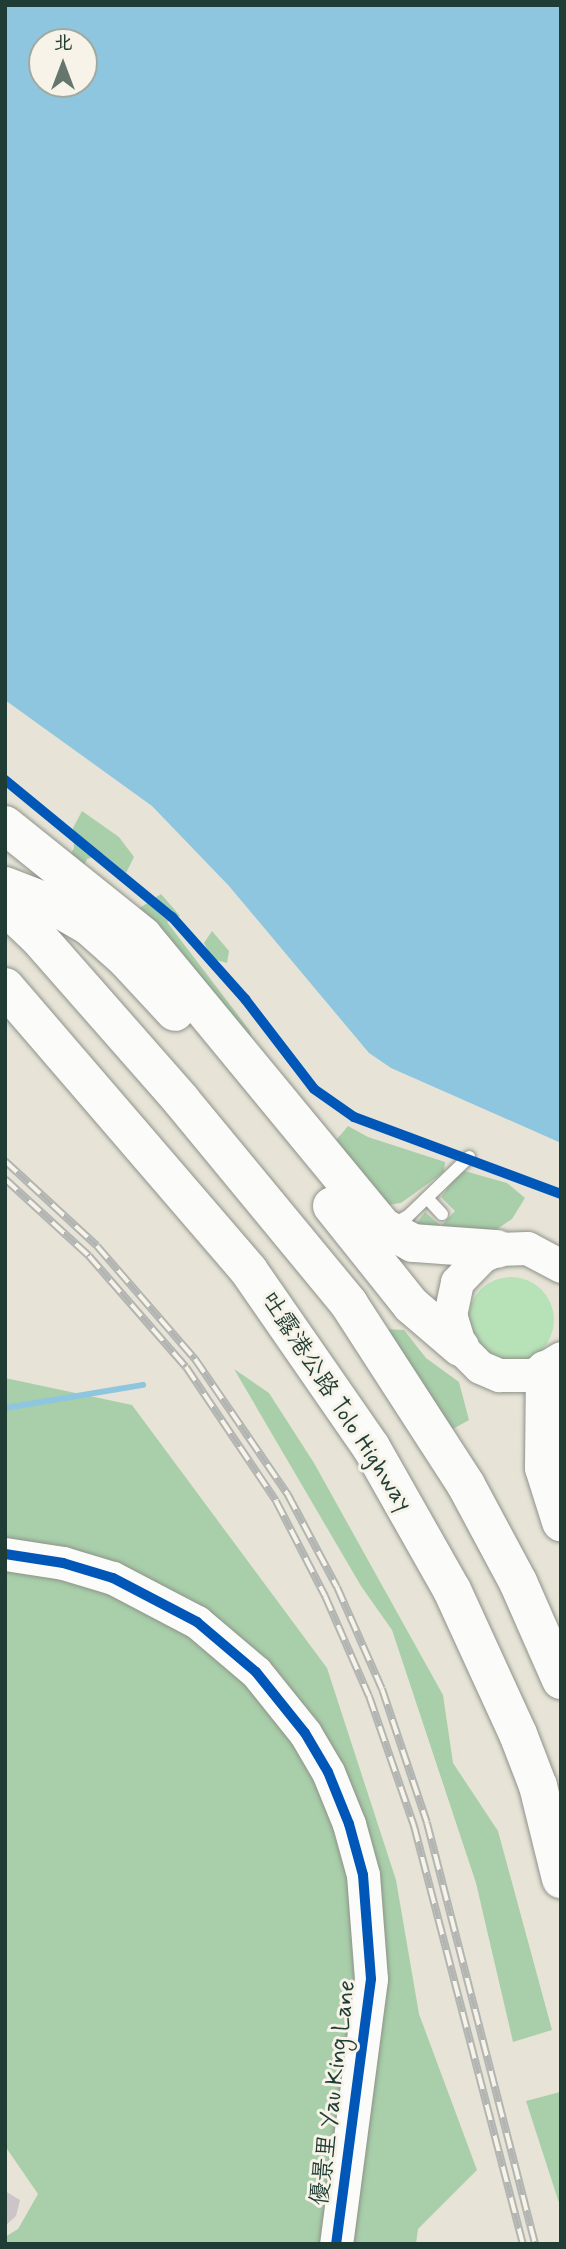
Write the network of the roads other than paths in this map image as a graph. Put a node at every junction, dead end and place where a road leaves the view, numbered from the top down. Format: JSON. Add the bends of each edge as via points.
{"nodes":[{"id":1,"x":5,"y":825,"type":"edge"},
{"id":2,"x":5,"y":886,"type":"edge"},
{"id":3,"x":5,"y":906,"type":"edge"},
{"id":4,"x":5,"y":987,"type":"edge"},
{"id":5,"x":470,"y":1157,"type":"dead end"},
{"id":6,"x":427,"y":1198,"type":"junction"},
{"id":7,"x":442,"y":1214,"type":"dead end"},
{"id":8,"x":383,"y":1227,"type":"junction"},
{"id":9,"x":497,"y":1250,"type":"junction"},
{"id":10,"x":561,"y":1266,"type":"edge"},
{"id":11,"x":460,"y":1347,"type":"junction"},
{"id":12,"x":553,"y":1364,"type":"edge"},
{"id":13,"x":561,"y":1522,"type":"edge"},
{"id":14,"x":5,"y":1554,"type":"edge"},
{"id":15,"x":561,"y":1680,"type":"edge"},
{"id":16,"x":561,"y":1879,"type":"edge"},
{"id":17,"x":336,"y":2244,"type":"edge"}],
"edges":[{"from":1,"to":8,"type":"highway","via":[[143,936]]},
{"from":2,"to":11,"type":"highway","via":[[75,918],[140,972],[215,1058],[397,1288]]},
{"from":3,"to":15,"type":"highway","via":[[38,937],[181,1100],[349,1304],[466,1485],[518,1582]]},
{"from":4,"to":16,"type":"highway","name":"吐露港公路 Tolo Highway","via":[[249,1271],[371,1447],[452,1590],[513,1721],[538,1786]]},
{"from":5,"to":6,"type":"lane"},
{"from":6,"to":7,"type":"lane"},
{"from":6,"to":8,"type":"lane","via":[[404,1219]]},
{"from":8,"to":9,"type":"highway","via":[[413,1243]]},
{"from":9,"to":10,"type":"street","via":[[527,1248]]},
{"from":9,"to":11,"type":"street","via":[[482,1256],[457,1282],[450,1314]]},
{"from":11,"to":12,"type":"street","via":[[480,1367],[499,1375],[520,1377]]},
{"from":12,"to":13,"type":"highway","via":[[544,1468]]},
{"from":14,"to":17,"type":"street","name":"優景里 Yau King Lane","via":[[63,1563],[113,1578],[197,1622],[263,1680],[305,1733],[328,1772],[363,1875],[371,1979]]}]}
